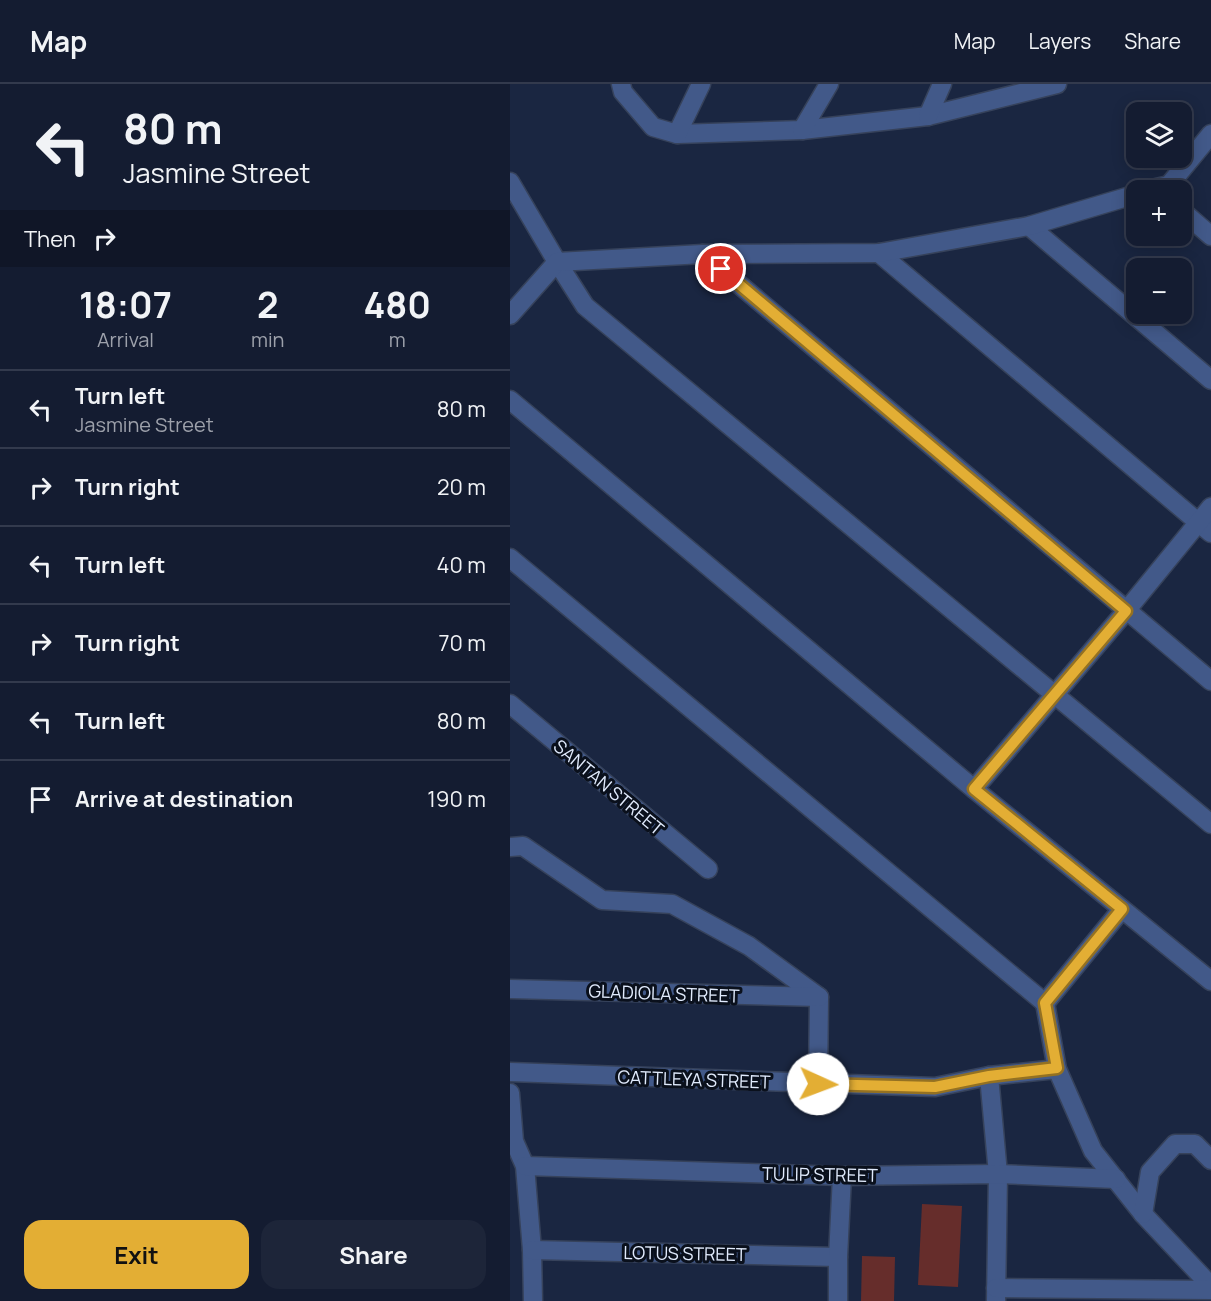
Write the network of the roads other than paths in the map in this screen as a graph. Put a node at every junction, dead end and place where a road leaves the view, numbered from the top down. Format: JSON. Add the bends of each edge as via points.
{"nodes":[{"id":1,"x":621,"y":84,"type":"edge"},
{"id":2,"x":701,"y":84,"type":"edge"},
{"id":3,"x":829,"y":84,"type":"edge"},
{"id":4,"x":942,"y":84,"type":"edge"},
{"id":5,"x":1057,"y":84,"type":"edge"},
{"id":6,"x":928,"y":116,"type":"junction"},
{"id":7,"x":802,"y":130,"type":"junction"},
{"id":8,"x":677,"y":134,"type":"junction"},
{"id":9,"x":1211,"y":134,"type":"edge"},
{"id":10,"x":1172,"y":180,"type":"edge"},
{"id":11,"x":510,"y":182,"type":"edge"},
{"id":12,"x":1126,"y":197,"type":"edge"},
{"id":13,"x":1192,"y":220,"type":"edge"},
{"id":14,"x":1029,"y":226,"type":"junction"},
{"id":15,"x":1211,"y":236,"type":"edge"},
{"id":16,"x":879,"y":253,"type":"junction"},
{"id":17,"x":703,"y":254,"type":"junction"},
{"id":18,"x":557,"y":262,"type":"junction"},
{"id":19,"x":510,"y":315,"type":"edge"},
{"id":20,"x":1211,"y":380,"type":"edge"},
{"id":21,"x":510,"y":400,"type":"edge"},
{"id":22,"x":1211,"y":507,"type":"edge"},
{"id":23,"x":1205,"y":528,"type":"edge"},
{"id":24,"x":510,"y":558,"type":"edge"},
{"id":25,"x":1126,"y":611,"type":"junction"},
{"id":26,"x":1211,"y":681,"type":"edge"},
{"id":27,"x":1055,"y":694,"type":"junction"},
{"id":28,"x":510,"y":704,"type":"edge"},
{"id":29,"x":974,"y":789,"type":"junction"},
{"id":30,"x":1211,"y":824,"type":"edge"},
{"id":31,"x":516,"y":847,"type":"edge"},
{"id":32,"x":708,"y":869,"type":"dead end"},
{"id":33,"x":1122,"y":909,"type":"junction"},
{"id":34,"x":1211,"y":981,"type":"edge"},
{"id":35,"x":510,"y":989,"type":"edge"},
{"id":36,"x":819,"y":997,"type":"junction"},
{"id":37,"x":1045,"y":1003,"type":"junction"},
{"id":38,"x":1057,"y":1068,"type":"junction"},
{"id":39,"x":510,"y":1072,"type":"edge"},
{"id":40,"x":989,"y":1076,"type":"junction"},
{"id":41,"x":818,"y":1084,"type":"junction"},
{"id":42,"x":510,"y":1093,"type":"edge"},
{"id":43,"x":1211,"y":1160,"type":"edge"},
{"id":44,"x":525,"y":1166,"type":"junction"},
{"id":45,"x":998,"y":1174,"type":"junction"},
{"id":46,"x":842,"y":1176,"type":"junction"},
{"id":47,"x":1116,"y":1179,"type":"junction"},
{"id":48,"x":1143,"y":1214,"type":"junction"},
{"id":49,"x":532,"y":1250,"type":"junction"},
{"id":50,"x":838,"y":1257,"type":"junction"},
{"id":51,"x":1211,"y":1288,"type":"edge"},
{"id":52,"x":996,"y":1294,"type":"edge"},
{"id":53,"x":533,"y":1301,"type":"edge"},
{"id":54,"x":838,"y":1301,"type":"edge"}],
"edges":[{"from":1,"to":8,"type":"street","via":[[623,92],[653,127]]},
{"from":2,"to":8,"type":"street"},
{"from":3,"to":7,"type":"street"},
{"from":4,"to":6,"type":"street"},
{"from":5,"to":6,"type":"street"},
{"from":6,"to":7,"type":"street"},
{"from":7,"to":8,"type":"street"},
{"from":9,"to":10,"type":"street"},
{"from":11,"to":18,"type":"street"},
{"from":12,"to":14,"type":"street"},
{"from":13,"to":15,"type":"street"},
{"from":14,"to":16,"type":"street"},
{"from":14,"to":20,"type":"street"},
{"from":16,"to":17,"type":"street"},
{"from":16,"to":23,"type":"street"},
{"from":17,"to":18,"type":"street"},
{"from":17,"to":25,"type":"street"},
{"from":18,"to":19,"type":"street"},
{"from":18,"to":27,"type":"street","via":[[585,306]]},
{"from":21,"to":29,"type":"street"},
{"from":22,"to":23,"type":"street"},
{"from":23,"to":25,"type":"street"},
{"from":24,"to":37,"type":"street"},
{"from":25,"to":26,"type":"street"},
{"from":25,"to":27,"type":"street"},
{"from":27,"to":29,"type":"street"},
{"from":27,"to":30,"type":"street"},
{"from":28,"to":32,"type":"street","name":"SANTAN STREET"},
{"from":29,"to":33,"type":"street"},
{"from":31,"to":36,"type":"street","via":[[602,900],[672,904],[749,946]]},
{"from":33,"to":34,"type":"street"},
{"from":33,"to":37,"type":"street"},
{"from":35,"to":36,"type":"street","name":"GLADIOLA STREET"},
{"from":36,"to":41,"type":"street"},
{"from":37,"to":38,"type":"street"},
{"from":38,"to":40,"type":"street","name":"CATTLEYA STREET"},
{"from":38,"to":47,"type":"street","via":[[1094,1151]]},
{"from":39,"to":41,"type":"street","name":"CATTLEYA STREET"},
{"from":40,"to":41,"type":"street","name":"CATTLEYA STREET","via":[[935,1087]]},
{"from":40,"to":45,"type":"street"},
{"from":42,"to":44,"type":"street","via":[[514,1141]]},
{"from":43,"to":48,"type":"street","via":[[1195,1144],[1175,1144],[1150,1172]]},
{"from":44,"to":46,"type":"street","name":"TULIP STREET"},
{"from":44,"to":49,"type":"street"},
{"from":45,"to":46,"type":"street","name":"TULIP STREET"},
{"from":45,"to":47,"type":"street","name":"TULIP STREET"},
{"from":45,"to":52,"type":"street"},
{"from":46,"to":50,"type":"street"},
{"from":47,"to":48,"type":"street"},
{"from":48,"to":51,"type":"street"},
{"from":49,"to":50,"type":"street","name":"LOTUS STREET"},
{"from":49,"to":53,"type":"street"},
{"from":50,"to":54,"type":"street"},
{"from":51,"to":52,"type":"street"}]}
